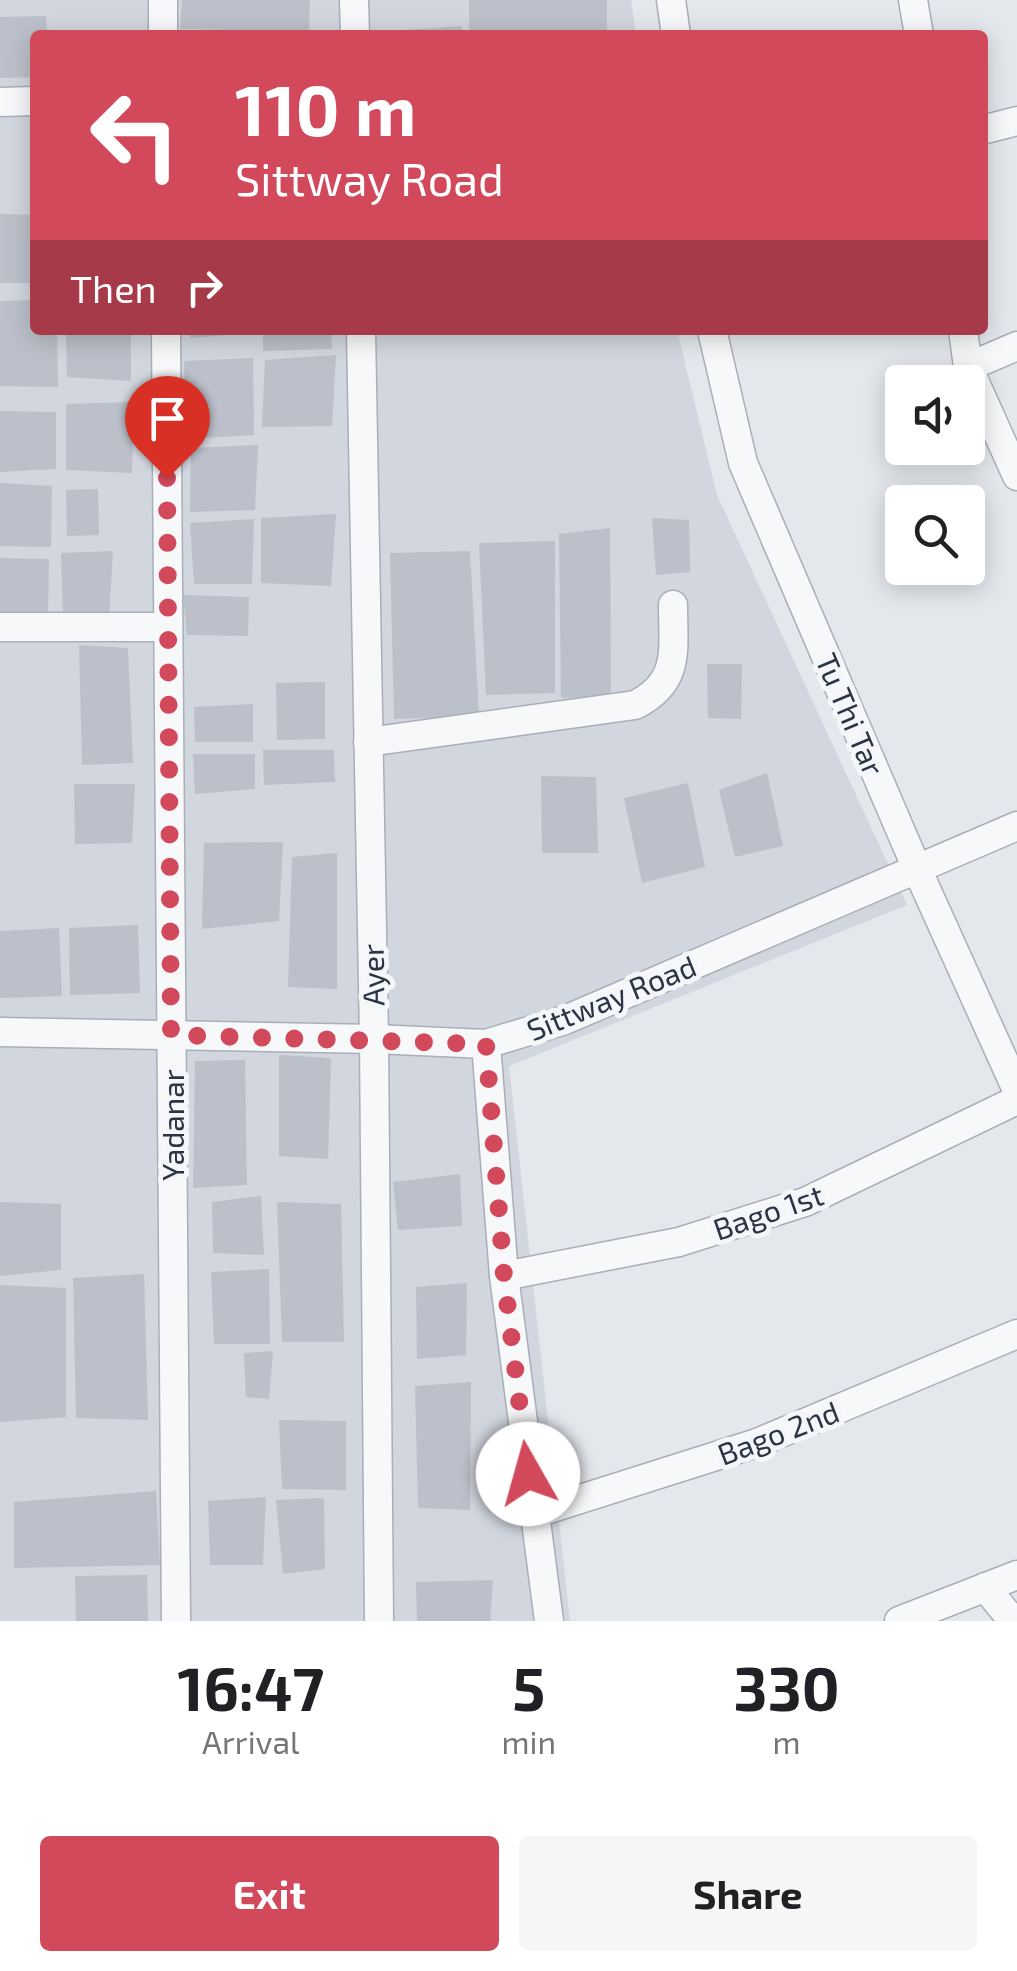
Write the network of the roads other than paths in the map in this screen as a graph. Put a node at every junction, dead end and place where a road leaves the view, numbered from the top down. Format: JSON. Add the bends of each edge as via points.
{"nodes":[{"id":1,"x":163,"y":0,"type":"edge"},
{"id":2,"x":354,"y":0,"type":"edge"},
{"id":3,"x":671,"y":0,"type":"edge"},
{"id":4,"x":914,"y":0,"type":"edge"},
{"id":5,"x":163,"y":30,"type":"edge"},
{"id":6,"x":355,"y":30,"type":"edge"},
{"id":7,"x":675,"y":30,"type":"edge"},
{"id":8,"x":918,"y":30,"type":"edge"},
{"id":9,"x":30,"y":101,"type":"edge"},
{"id":10,"x":0,"y":102,"type":"edge"},
{"id":11,"x":1017,"y":121,"type":"edge"},
{"id":12,"x":988,"y":128,"type":"edge"},
{"id":13,"x":166,"y":335,"type":"edge"},
{"id":14,"x":361,"y":335,"type":"edge"},
{"id":15,"x":713,"y":335,"type":"edge"},
{"id":16,"x":964,"y":335,"type":"edge"},
{"id":17,"x":1017,"y":346,"type":"edge"},
{"id":18,"x":968,"y":365,"type":"edge"},
{"id":19,"x":973,"y":365,"type":"edge"},
{"id":20,"x":985,"y":405,"type":"edge"},
{"id":21,"x":1017,"y":476,"type":"edge"},
{"id":22,"x":673,"y":605,"type":"dead end"},
{"id":23,"x":0,"y":627,"type":"edge"},
{"id":24,"x":168,"y":627,"type":"junction"},
{"id":25,"x":368,"y":742,"type":"junction"},
{"id":26,"x":1017,"y":826,"type":"edge"},
{"id":27,"x":917,"y":868,"type":"junction"},
{"id":28,"x":0,"y":1032,"type":"edge"},
{"id":29,"x":171,"y":1035,"type":"junction"},
{"id":30,"x":374,"y":1039,"type":"junction"},
{"id":31,"x":486,"y":1044,"type":"junction"},
{"id":32,"x":1017,"y":1090,"type":"edge"},
{"id":33,"x":1017,"y":1100,"type":"edge"},
{"id":34,"x":504,"y":1276,"type":"junction"},
{"id":35,"x":1017,"y":1334,"type":"edge"},
{"id":36,"x":533,"y":1514,"type":"junction"},
{"id":37,"x":1017,"y":1575,"type":"edge"},
{"id":38,"x":985,"y":1588,"type":"junction"},
{"id":39,"x":176,"y":1621,"type":"edge"},
{"id":40,"x":378,"y":1621,"type":"edge"},
{"id":41,"x":549,"y":1621,"type":"edge"},
{"id":42,"x":899,"y":1621,"type":"edge"},
{"id":43,"x":1014,"y":1621,"type":"edge"}],
"edges":[{"from":1,"to":5,"type":"street"},
{"from":2,"to":6,"type":"street"},
{"from":3,"to":7,"type":"street"},
{"from":4,"to":8,"type":"street"},
{"from":9,"to":10,"type":"street"},
{"from":11,"to":12,"type":"street"},
{"from":13,"to":24,"type":"street","name":"Yadanar"},
{"from":14,"to":25,"type":"street","name":"Ayer"},
{"from":15,"to":27,"type":"street","name":"Tu Thi Tar","via":[[743,463]]},
{"from":16,"to":18,"type":"street"},
{"from":17,"to":19,"type":"street"},
{"from":20,"to":21,"type":"street"},
{"from":22,"to":25,"type":"street","via":[[669,676],[655,695],[635,704]]},
{"from":23,"to":24,"type":"street"},
{"from":24,"to":29,"type":"street","name":"Yadanar"},
{"from":25,"to":30,"type":"street","name":"Ayer"},
{"from":26,"to":27,"type":"street","name":"Sittway Road"},
{"from":27,"to":31,"type":"street","name":"Sittway Road","via":[[565,1020]]},
{"from":27,"to":32,"type":"street","name":"Tu Thi Tar"},
{"from":28,"to":29,"type":"street","name":"Sittway Road"},
{"from":29,"to":30,"type":"street","name":"Sittway Road"},
{"from":29,"to":39,"type":"street","name":"Yadanar"},
{"from":30,"to":31,"type":"street","name":"Sittway Road"},
{"from":30,"to":40,"type":"street","name":"Ayer"},
{"from":31,"to":34,"type":"street"},
{"from":33,"to":34,"type":"street","name":"Bago 1st","via":[[805,1202],[678,1242]]},
{"from":34,"to":36,"type":"street"},
{"from":35,"to":36,"type":"street","name":"Bago 2nd","via":[[757,1443]]},
{"from":36,"to":41,"type":"street"},
{"from":37,"to":38,"type":"street"},
{"from":38,"to":42,"type":"street"},
{"from":38,"to":43,"type":"street"}]}
